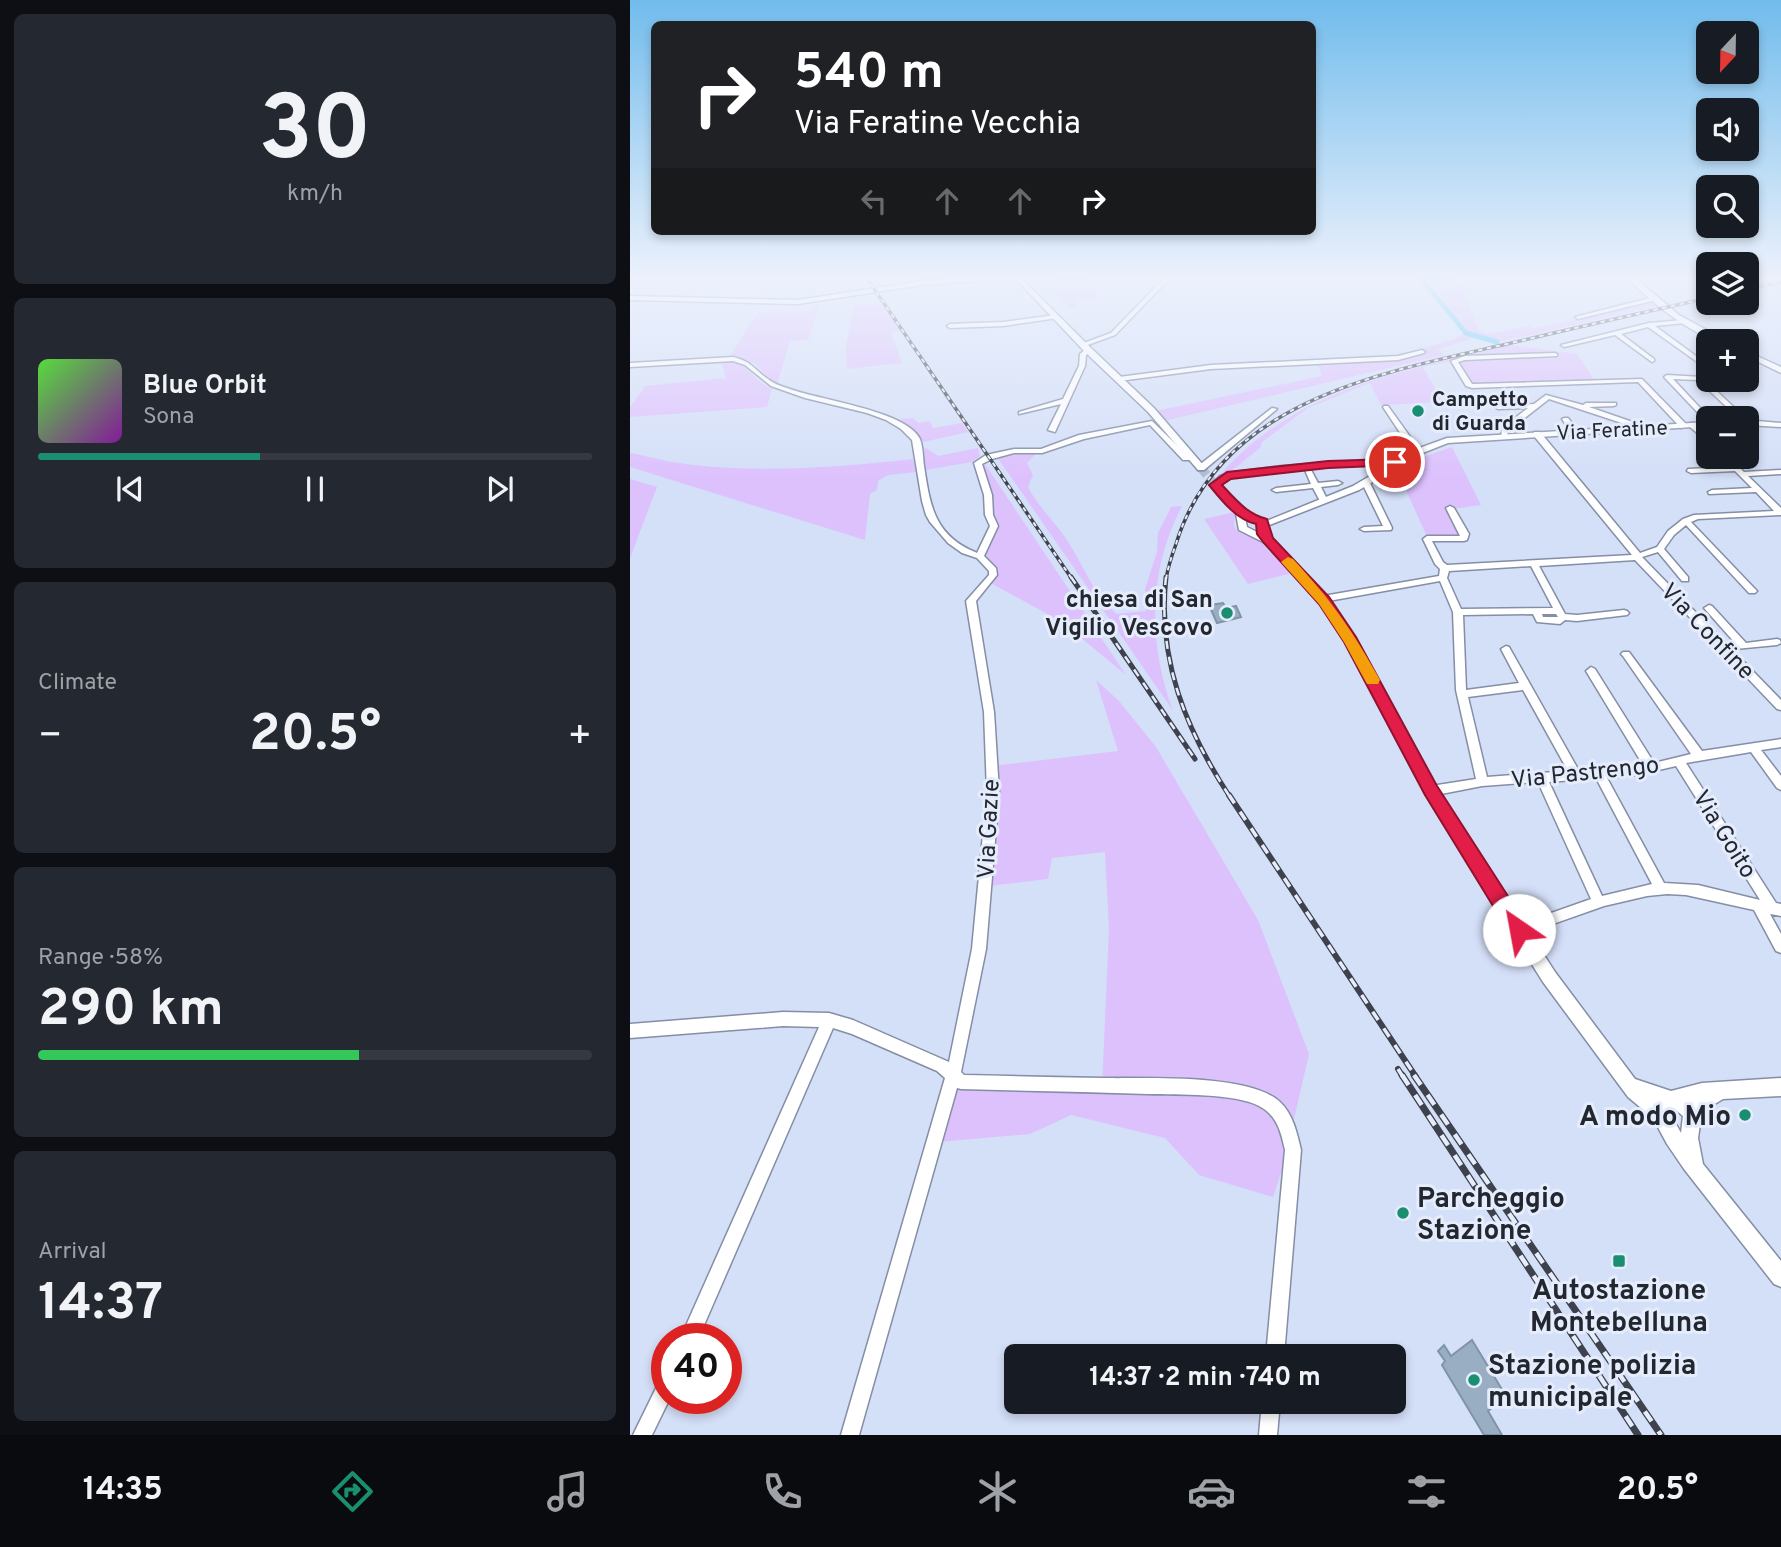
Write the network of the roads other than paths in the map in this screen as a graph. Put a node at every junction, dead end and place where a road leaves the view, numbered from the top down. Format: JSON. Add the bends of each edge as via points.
{"nodes":[{"id":1,"x":1081,"y":344,"type":"edge"},
{"id":2,"x":1093,"y":344,"type":"edge"},
{"id":3,"x":1568,"y":344,"type":"edge"},
{"id":4,"x":1631,"y":344,"type":"edge"},
{"id":5,"x":1675,"y":344,"type":"edge"},
{"id":6,"x":1564,"y":345,"type":"dead end"},
{"id":7,"x":1085,"y":348,"type":"junction"},
{"id":8,"x":1422,"y":352,"type":"dead end"},
{"id":9,"x":1555,"y":355,"type":"dead end"},
{"id":10,"x":1696,"y":359,"type":"edge"},
{"id":11,"x":1759,"y":359,"type":"edge"},
{"id":12,"x":1652,"y":360,"type":"dead end"},
{"id":13,"x":630,"y":365,"type":"edge"},
{"id":14,"x":1779,"y":368,"type":"edge"},
{"id":15,"x":1119,"y":379,"type":"junction"},
{"id":16,"x":1540,"y":384,"type":"junction"},
{"id":17,"x":1549,"y":396,"type":"junction"},
{"id":18,"x":1066,"y":400,"type":"junction"},
{"id":19,"x":1614,"y":404,"type":"dead end"},
{"id":20,"x":1579,"y":405,"type":"junction"},
{"id":21,"x":1534,"y":406,"type":"junction"},
{"id":22,"x":1386,"y":407,"type":"dead end"},
{"id":23,"x":1497,"y":407,"type":"dead end"},
{"id":24,"x":1274,"y":409,"type":"dead end"},
{"id":25,"x":1021,"y":413,"type":"dead end"},
{"id":26,"x":1725,"y":418,"type":"edge"},
{"id":27,"x":1566,"y":419,"type":"dead end"},
{"id":28,"x":1759,"y":423,"type":"edge"},
{"id":29,"x":1689,"y":425,"type":"junction"},
{"id":30,"x":1696,"y":425,"type":"edge"},
{"id":31,"x":1781,"y":425,"type":"edge"},
{"id":32,"x":1646,"y":428,"type":"junction"},
{"id":33,"x":1052,"y":430,"type":"dead end"},
{"id":34,"x":1696,"y":431,"type":"edge"},
{"id":35,"x":1575,"y":432,"type":"junction"},
{"id":36,"x":1538,"y":434,"type":"junction"},
{"id":37,"x":1504,"y":436,"type":"junction"},
{"id":38,"x":1417,"y":452,"type":"junction"},
{"id":39,"x":1192,"y":458,"type":"junction"},
{"id":40,"x":1399,"y":463,"type":"junction"},
{"id":41,"x":1201,"y":468,"type":"joint"},
{"id":42,"x":1307,"y":469,"type":"dead end"},
{"id":43,"x":1690,"y":471,"type":"dead end"},
{"id":44,"x":1740,"y":471,"type":"junction"},
{"id":45,"x":1781,"y":472,"type":"edge"},
{"id":46,"x":1338,"y":483,"type":"dead end"},
{"id":47,"x":1366,"y":483,"type":"junction"},
{"id":48,"x":1215,"y":485,"type":"joint"},
{"id":49,"x":1315,"y":485,"type":"junction"},
{"id":50,"x":1276,"y":490,"type":"dead end"},
{"id":51,"x":1759,"y":490,"type":"junction"},
{"id":52,"x":1712,"y":492,"type":"dead end"},
{"id":53,"x":1324,"y":501,"type":"junction"},
{"id":54,"x":1450,"y":508,"type":"dead end"},
{"id":55,"x":1781,"y":513,"type":"edge"},
{"id":56,"x":1686,"y":521,"type":"junction"},
{"id":57,"x":1256,"y":526,"type":"junction"},
{"id":58,"x":1363,"y":529,"type":"dead end"},
{"id":59,"x":1660,"y":549,"type":"junction"},
{"id":60,"x":980,"y":556,"type":"junction"},
{"id":61,"x":1636,"y":556,"type":"junction"},
{"id":62,"x":1534,"y":564,"type":"junction"},
{"id":63,"x":1444,"y":573,"type":"junction"},
{"id":64,"x":1685,"y":579,"type":"dead end"},
{"id":65,"x":1752,"y":591,"type":"dead end"},
{"id":66,"x":1323,"y":599,"type":"junction"},
{"id":67,"x":1709,"y":608,"type":"dead end"},
{"id":68,"x":1458,"y":612,"type":"junction"},
{"id":69,"x":1624,"y":613,"type":"dead end"},
{"id":70,"x":1561,"y":614,"type":"junction"},
{"id":71,"x":1777,"y":642,"type":"dead end"},
{"id":72,"x":1743,"y":646,"type":"junction"},
{"id":73,"x":1506,"y":649,"type":"dead end"},
{"id":74,"x":1726,"y":649,"type":"junction"},
{"id":75,"x":1626,"y":654,"type":"dead end"},
{"id":76,"x":1591,"y":671,"type":"dead end"},
{"id":77,"x":1526,"y":686,"type":"junction"},
{"id":78,"x":1462,"y":694,"type":"junction"},
{"id":79,"x":1781,"y":706,"type":"edge"},
{"id":80,"x":1781,"y":743,"type":"edge"},
{"id":81,"x":1753,"y":747,"type":"junction"},
{"id":82,"x":1699,"y":756,"type":"junction"},
{"id":83,"x":1678,"y":760,"type":"junction"},
{"id":84,"x":1651,"y":768,"type":"junction"},
{"id":85,"x":1600,"y":774,"type":"junction"},
{"id":86,"x":1576,"y":776,"type":"junction"},
{"id":87,"x":1542,"y":779,"type":"junction"},
{"id":88,"x":1482,"y":782,"type":"junction"},
{"id":89,"x":1781,"y":785,"type":"edge"},
{"id":90,"x":1431,"y":790,"type":"junction"},
{"id":91,"x":1660,"y":888,"type":"junction"},
{"id":92,"x":1600,"y":903,"type":"junction"},
{"id":93,"x":1770,"y":908,"type":"edge"},
{"id":94,"x":1519,"y":930,"type":"junction"},
{"id":95,"x":1781,"y":947,"type":"edge"},
{"id":96,"x":829,"y":1020,"type":"junction"},
{"id":97,"x":630,"y":1031,"type":"edge"},
{"id":98,"x":953,"y":1076,"type":"junction"},
{"id":99,"x":1781,"y":1087,"type":"edge"},
{"id":100,"x":1719,"y":1092,"type":"junction"},
{"id":101,"x":1664,"y":1103,"type":"junction"},
{"id":102,"x":1690,"y":1123,"type":"junction"},
{"id":103,"x":1670,"y":1130,"type":"junction"},
{"id":104,"x":1699,"y":1172,"type":"junction"},
{"id":105,"x":1781,"y":1277,"type":"edge"},
{"id":106,"x":696,"y":1323,"type":"edge"},
{"id":107,"x":1276,"y":1344,"type":"edge"},
{"id":108,"x":652,"y":1414,"type":"edge"},
{"id":109,"x":1270,"y":1414,"type":"edge"},
{"id":110,"x":642,"y":1435,"type":"edge"},
{"id":111,"x":850,"y":1435,"type":"edge"},
{"id":112,"x":1268,"y":1435,"type":"edge"}],
"edges":[{"from":1,"to":7,"type":"street"},
{"from":2,"to":7,"type":"street"},
{"from":3,"to":6,"type":"street"},
{"from":4,"to":12,"type":"street"},
{"from":5,"to":10,"type":"street"},
{"from":7,"to":15,"type":"street"},
{"from":7,"to":18,"type":"street"},
{"from":8,"to":15,"type":"street","via":[[1398,358],[1211,367]]},
{"from":9,"to":16,"type":"street","via":[[1454,361],[1468,385]]},
{"from":11,"to":14,"type":"main road"},
{"from":13,"to":60,"type":"street","via":[[746,361],[773,386],[897,422],[916,439],[929,513],[964,551]]},
{"from":15,"to":39,"type":"street"},
{"from":16,"to":17,"type":"street"},
{"from":16,"to":29,"type":"street","name":"Via Feratine","via":[[1640,380]]},
{"from":17,"to":20,"type":"street"},
{"from":17,"to":21,"type":"street"},
{"from":18,"to":25,"type":"street"},
{"from":18,"to":33,"type":"street"},
{"from":19,"to":20,"type":"street"},
{"from":20,"to":32,"type":"street"},
{"from":21,"to":23,"type":"street"},
{"from":21,"to":37,"type":"street","via":[[1505,430]]},
{"from":22,"to":38,"type":"street"},
{"from":24,"to":41,"type":"street"},
{"from":26,"to":26,"type":"street","via":[[1738,414],[1700,378],[1667,377],[1702,415]]},
{"from":27,"to":35,"type":"street"},
{"from":28,"to":31,"type":"street"},
{"from":29,"to":30,"type":"street","name":"Via Feratine"},
{"from":29,"to":32,"type":"street","name":"Via Feratine"},
{"from":29,"to":34,"type":"street"},
{"from":32,"to":35,"type":"street","name":"Via Feratine"},
{"from":35,"to":36,"type":"street","name":"Via Feratine"},
{"from":36,"to":37,"type":"street","name":"Via Feratine"},
{"from":36,"to":61,"type":"street","name":"Via Confine"},
{"from":37,"to":38,"type":"street","name":"Via Feratine","via":[[1453,440]]},
{"from":38,"to":40,"type":"street","name":"Via Feratine"},
{"from":39,"to":41,"type":"street"},
{"from":39,"to":60,"type":"street","via":[[1186,458],[1152,423],[1082,437],[1042,451],[984,458],[978,463],[994,526]]},
{"from":40,"to":47,"type":"street","name":"Via Feratine"},
{"from":40,"to":48,"type":"street","via":[[1259,472],[1227,476]]},
{"from":42,"to":49,"type":"street"},
{"from":43,"to":44,"type":"street"},
{"from":44,"to":45,"type":"street"},
{"from":44,"to":51,"type":"street"},
{"from":46,"to":49,"type":"street"},
{"from":47,"to":53,"type":"street","name":"Via Feratine"},
{"from":47,"to":58,"type":"street","via":[[1388,528]]},
{"from":48,"to":57,"type":"street"},
{"from":49,"to":50,"type":"street"},
{"from":49,"to":53,"type":"street"},
{"from":51,"to":52,"type":"street"},
{"from":51,"to":55,"type":"street"},
{"from":53,"to":57,"type":"street","name":"Via Feratine"},
{"from":54,"to":63,"type":"street","via":[[1464,538],[1427,539]]},
{"from":55,"to":56,"type":"street","via":[[1710,515]]},
{"from":56,"to":59,"type":"street"},
{"from":56,"to":65,"type":"street"},
{"from":57,"to":66,"type":"street"},
{"from":59,"to":61,"type":"street"},
{"from":59,"to":64,"type":"street"},
{"from":60,"to":98,"type":"street","name":"Via Gazie","via":[[993,570],[971,601],[989,712],[993,792],[979,949]]},
{"from":61,"to":62,"type":"street"},
{"from":61,"to":74,"type":"street","name":"Via Confine"},
{"from":62,"to":63,"type":"street"},
{"from":62,"to":70,"type":"street"},
{"from":63,"to":66,"type":"street"},
{"from":63,"to":68,"type":"street"},
{"from":66,"to":90,"type":"street","via":[[1351,641]]},
{"from":67,"to":72,"type":"street"},
{"from":68,"to":70,"type":"street","via":[[1536,611],[1542,621],[1560,621]]},
{"from":68,"to":78,"type":"street"},
{"from":69,"to":70,"type":"street"},
{"from":71,"to":72,"type":"street"},
{"from":72,"to":74,"type":"street"},
{"from":73,"to":77,"type":"street"},
{"from":74,"to":79,"type":"street","name":"Via Confine"},
{"from":75,"to":82,"type":"street"},
{"from":76,"to":84,"type":"street"},
{"from":77,"to":78,"type":"street"},
{"from":77,"to":86,"type":"street"},
{"from":78,"to":88,"type":"street"},
{"from":80,"to":81,"type":"street","name":"Via Pastrengo"},
{"from":81,"to":82,"type":"street","name":"Via Pastrengo"},
{"from":81,"to":89,"type":"street"},
{"from":82,"to":83,"type":"street","name":"Via Pastrengo"},
{"from":83,"to":84,"type":"street","name":"Via Pastrengo"},
{"from":83,"to":93,"type":"street","name":"Via Goito"},
{"from":84,"to":85,"type":"street","name":"Via Pastrengo"},
{"from":85,"to":86,"type":"street","name":"Via Pastrengo"},
{"from":85,"to":91,"type":"street"},
{"from":86,"to":87,"type":"street","name":"Via Pastrengo"},
{"from":87,"to":88,"type":"street","name":"Via Pastrengo"},
{"from":87,"to":92,"type":"street"},
{"from":88,"to":90,"type":"street","name":"Via Pastrengo"},
{"from":90,"to":94,"type":"street"},
{"from":91,"to":92,"type":"street"},
{"from":91,"to":93,"type":"street"},
{"from":92,"to":94,"type":"street"},
{"from":93,"to":95,"type":"street","name":"Via Goito"},
{"from":94,"to":101,"type":"street","via":[[1639,1097]]},
{"from":96,"to":97,"type":"street","via":[[783,1019]]},
{"from":96,"to":98,"type":"street","via":[[942,1066]]},
{"from":96,"to":106,"type":"street"},
{"from":98,"to":107,"type":"street","via":[[961,1082],[1205,1088],[1265,1100],[1278,1108],[1293,1150]]},
{"from":98,"to":111,"type":"street","name":"Via Gazie"},
{"from":99,"to":100,"type":"street"},
{"from":100,"to":101,"type":"street","via":[[1693,1093]]},
{"from":100,"to":102,"type":"street","via":[[1702,1102]]},
{"from":101,"to":102,"type":"street","via":[[1684,1105]]},
{"from":101,"to":103,"type":"street","via":[[1661,1122]]},
{"from":102,"to":103,"type":"street","via":[[1681,1133]]},
{"from":102,"to":104,"type":"street","via":[[1690,1148]]},
{"from":103,"to":104,"type":"street"},
{"from":104,"to":105,"type":"street"},
{"from":108,"to":110,"type":"street"},
{"from":109,"to":112,"type":"street"}]}
